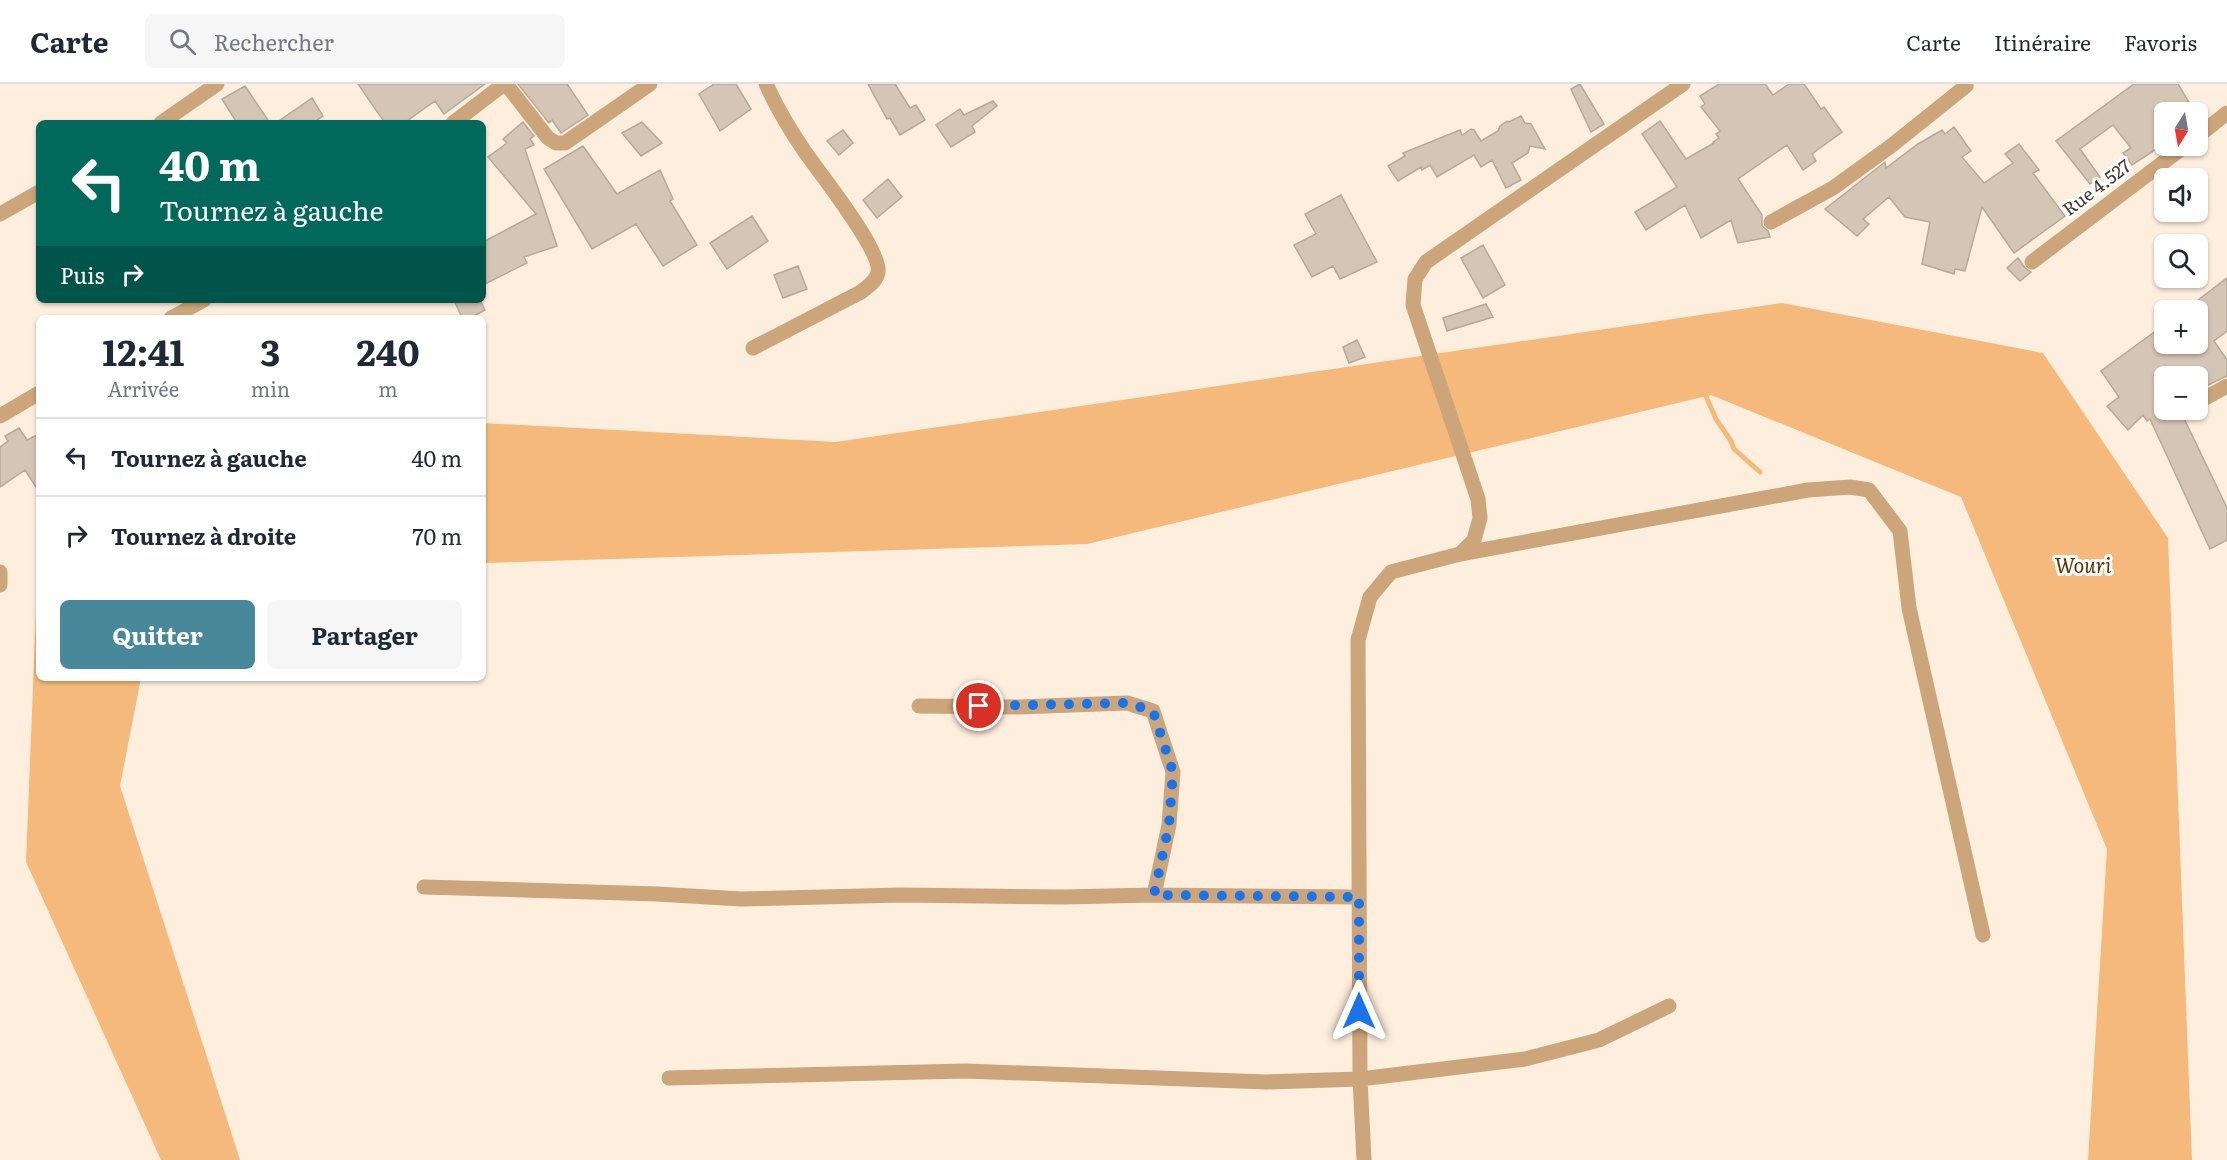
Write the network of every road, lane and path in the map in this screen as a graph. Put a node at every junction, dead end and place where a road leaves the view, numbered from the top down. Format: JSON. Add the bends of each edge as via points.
{"nodes":[{"id":1,"x":217,"y":84,"type":"edge"},
{"id":2,"x":505,"y":84,"type":"edge"},
{"id":3,"x":650,"y":84,"type":"edge"},
{"id":4,"x":766,"y":84,"type":"edge"},
{"id":5,"x":1683,"y":84,"type":"edge"},
{"id":6,"x":1966,"y":85,"type":"edge"},
{"id":7,"x":2227,"y":114,"type":"edge"},
{"id":8,"x":165,"y":120,"type":"edge"},
{"id":9,"x":457,"y":120,"type":"edge"},
{"id":10,"x":2208,"y":128,"type":"edge"},
{"id":11,"x":2172,"y":156,"type":"edge"},
{"id":12,"x":36,"y":194,"type":"edge"},
{"id":13,"x":0,"y":214,"type":"edge"},
{"id":14,"x":1771,"y":222,"type":"dead end"},
{"id":15,"x":2032,"y":262,"type":"dead end"},
{"id":16,"x":198,"y":303,"type":"edge"},
{"id":17,"x":176,"y":315,"type":"edge"},
{"id":18,"x":753,"y":348,"type":"dead end"},
{"id":19,"x":2227,"y":386,"type":"edge"},
{"id":20,"x":36,"y":395,"type":"edge"},
{"id":21,"x":2208,"y":396,"type":"edge"},
{"id":22,"x":0,"y":416,"type":"edge"},
{"id":23,"x":1460,"y":554,"type":"junction"},
{"id":24,"x":0,"y":572,"type":"edge"},
{"id":25,"x":0,"y":585,"type":"edge"},
{"id":26,"x":920,"y":706,"type":"dead end"},
{"id":27,"x":424,"y":886,"type":"dead end"},
{"id":28,"x":1154,"y":895,"type":"junction"},
{"id":29,"x":1359,"y":897,"type":"junction"},
{"id":30,"x":1983,"y":935,"type":"dead end"},
{"id":31,"x":1669,"y":1006,"type":"dead end"},
{"id":32,"x":669,"y":1078,"type":"dead end"},
{"id":33,"x":1359,"y":1079,"type":"junction"},
{"id":34,"x":1364,"y":1160,"type":"edge"}],
"edges":[{"from":1,"to":8,"type":"street"},
{"from":2,"to":3,"type":"street","via":[[556,143],[565,143]]},
{"from":2,"to":9,"type":"street"},
{"from":4,"to":18,"type":"street","via":[[777,108],[849,212],[878,261],[879,272],[861,292]]},
{"from":5,"to":23,"type":"street","via":[[1426,262],[1415,279],[1413,305],[1478,499],[1480,518],[1474,540]]},
{"from":6,"to":14,"type":"street","via":[[1833,188]]},
{"from":7,"to":10,"type":"street"},
{"from":11,"to":15,"type":"street","name":"Rue 4.527"},
{"from":12,"to":13,"type":"street"},
{"from":16,"to":17,"type":"street"},
{"from":19,"to":21,"type":"street"},
{"from":20,"to":22,"type":"street"},
{"from":23,"to":29,"type":"street","via":[[1391,572],[1370,597],[1358,640]]},
{"from":23,"to":30,"type":"street","via":[[1808,490],[1869,489],[1900,531],[1909,608]]},
{"from":24,"to":25,"type":"street"},
{"from":26,"to":28,"type":"street","via":[[1127,703],[1153,711],[1173,772],[1169,825]]},
{"from":27,"to":28,"type":"street","via":[[741,899]]},
{"from":28,"to":29,"type":"street"},
{"from":29,"to":33,"type":"street"},
{"from":31,"to":33,"type":"street","via":[[1599,1040],[1525,1059]]},
{"from":32,"to":33,"type":"street","via":[[966,1071],[1266,1082]]},
{"from":33,"to":34,"type":"street"}]}
